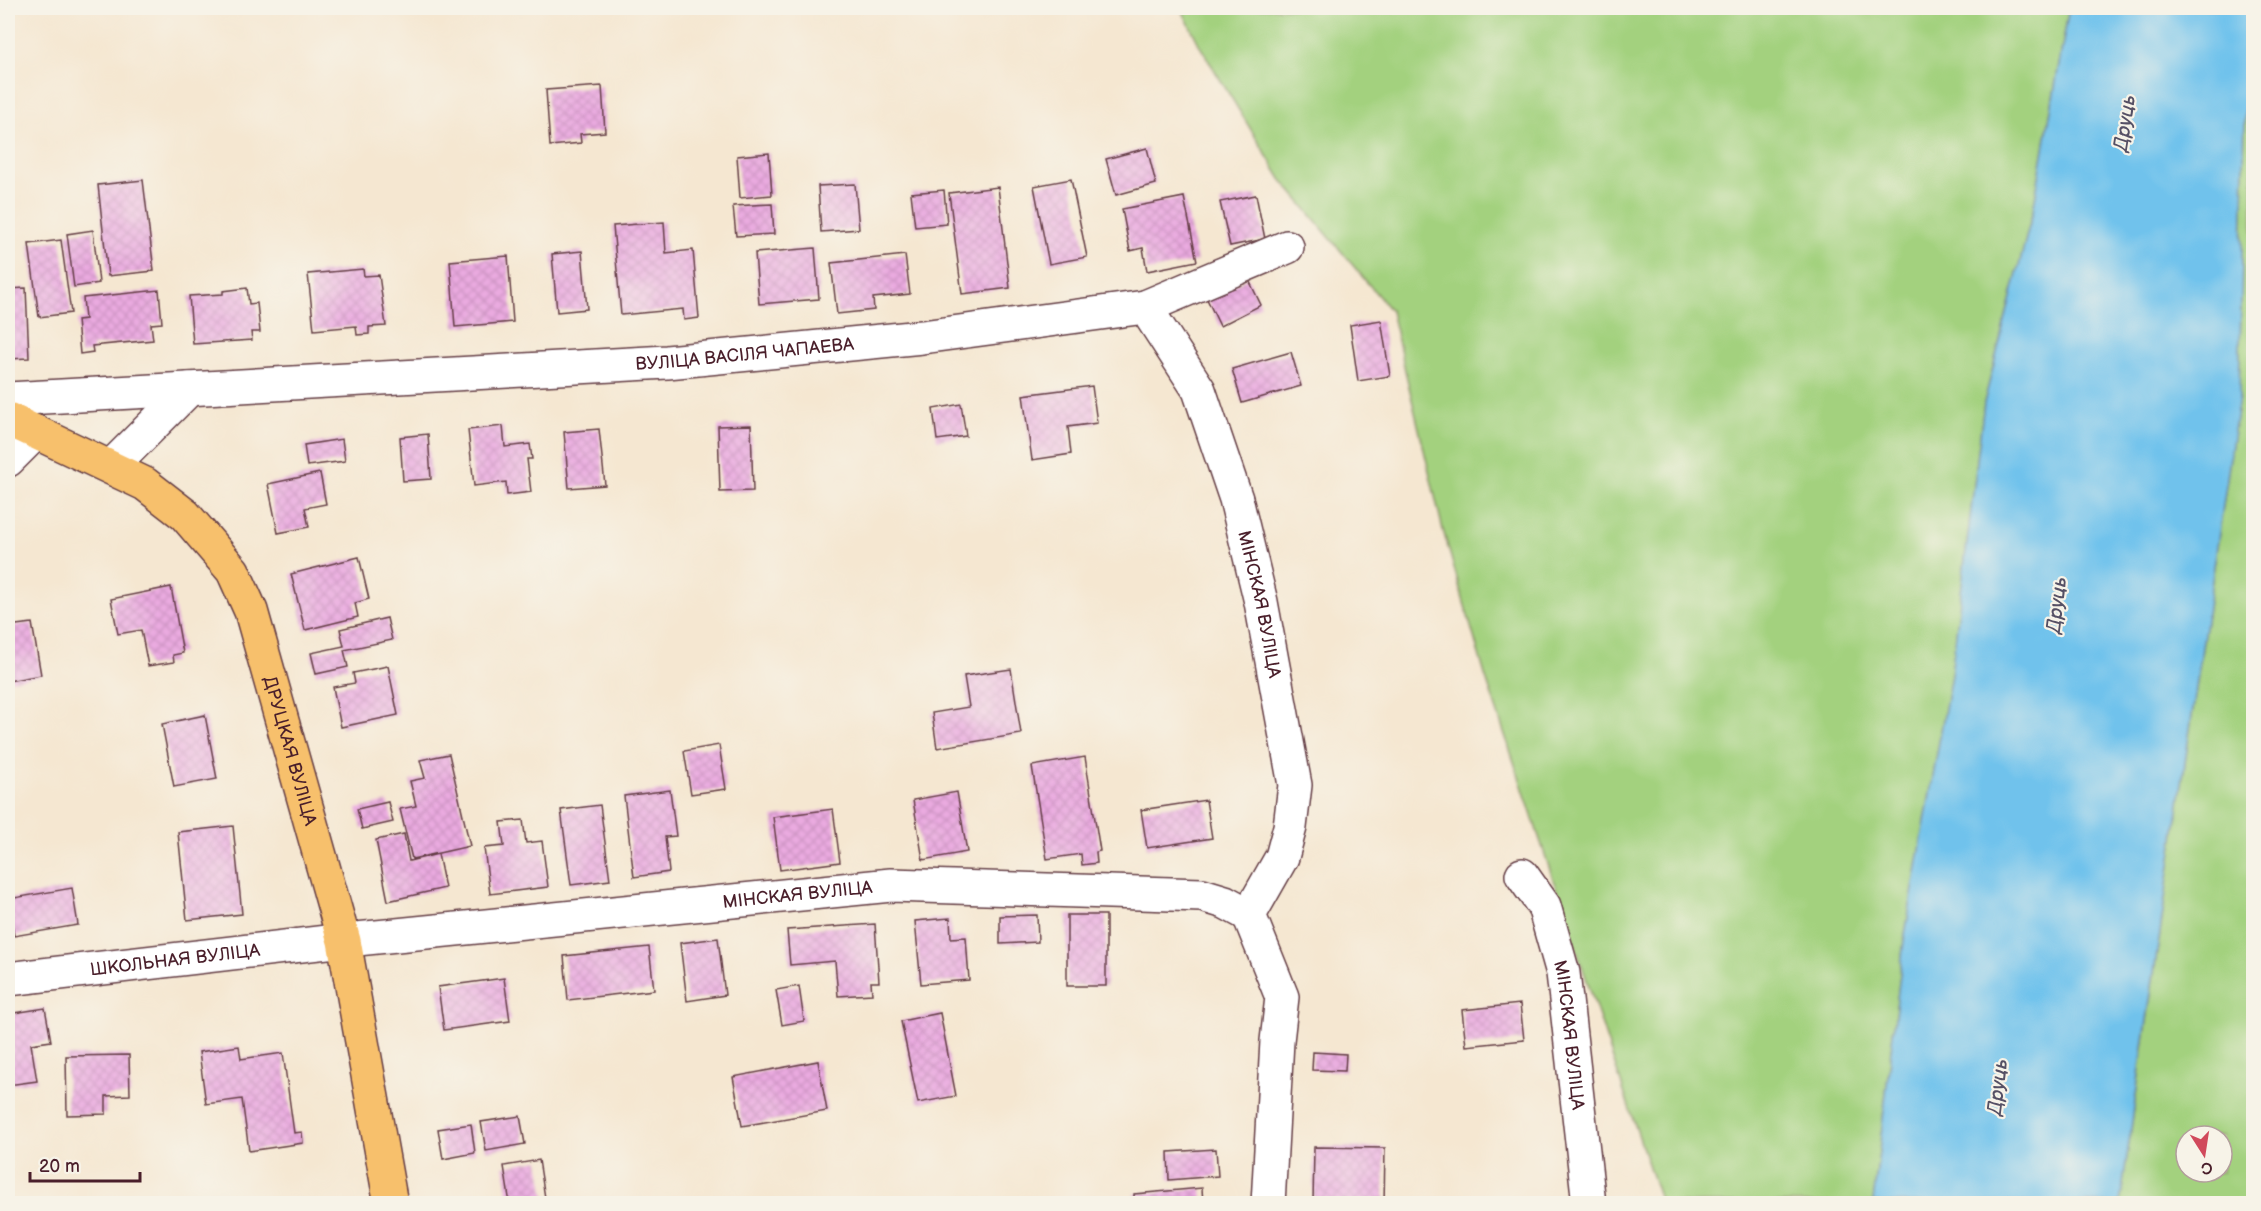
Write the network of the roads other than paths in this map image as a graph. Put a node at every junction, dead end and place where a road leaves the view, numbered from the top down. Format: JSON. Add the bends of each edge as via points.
{"nodes":[{"id":1,"x":1287,"y":247,"type":"dead end"},
{"id":2,"x":1145,"y":307,"type":"junction"},
{"id":3,"x":189,"y":389,"type":"junction"},
{"id":4,"x":8,"y":399,"type":"edge"},
{"id":5,"x":22,"y":425,"type":"edge"},
{"id":6,"x":8,"y":460,"type":"edge"},
{"id":7,"x":111,"y":467,"type":"junction"},
{"id":8,"x":1522,"y":875,"type":"dead end"},
{"id":9,"x":1249,"y":915,"type":"junction"},
{"id":10,"x":344,"y":940,"type":"junction"},
{"id":11,"x":8,"y":979,"type":"edge"},
{"id":12,"x":391,"y":1203,"type":"edge"},
{"id":13,"x":1268,"y":1203,"type":"edge"},
{"id":14,"x":1589,"y":1203,"type":"edge"}],
"edges":[{"from":1,"to":2,"type":"street","name":"ВУЛІЦА ВАСІЛЯ ЧАПАЕВА"},
{"from":2,"to":3,"type":"street","name":"ВУЛІЦА ВАСІЛЯ ЧАПАЕВА","via":[[922,337],[668,362]]},
{"from":2,"to":9,"type":"street","name":"МІНСКАЯ ВУЛІЦА","via":[[1200,390],[1236,499],[1261,602],[1295,785],[1282,857]]},
{"from":3,"to":4,"type":"street","name":"ВУЛІЦА ВАСІЛЯ ЧАПАЕВА"},
{"from":3,"to":7,"type":"street"},
{"from":5,"to":6,"type":"street"},
{"from":5,"to":7,"type":"main road","name":"ДРУЦКАЯ ВУЛІЦА"},
{"from":7,"to":10,"type":"main road","name":"ДРУЦКАЯ ВУЛІЦА","via":[[146,484],[185,515],[233,571],[251,611]]},
{"from":8,"to":14,"type":"street","name":"МІНСКАЯ ВУЛІЦА","via":[[1544,906],[1563,973]]},
{"from":9,"to":10,"type":"street","name":"МІНСКАЯ ВУЛІЦА","via":[[1202,895],[891,885]]},
{"from":9,"to":13,"type":"street","via":[[1282,997]]},
{"from":10,"to":11,"type":"street","name":"ШКОЛЬНАЯ ВУЛІЦА"},
{"from":10,"to":12,"type":"main road","name":"ДРУЦКАЯ ВУЛІЦА"}]}
